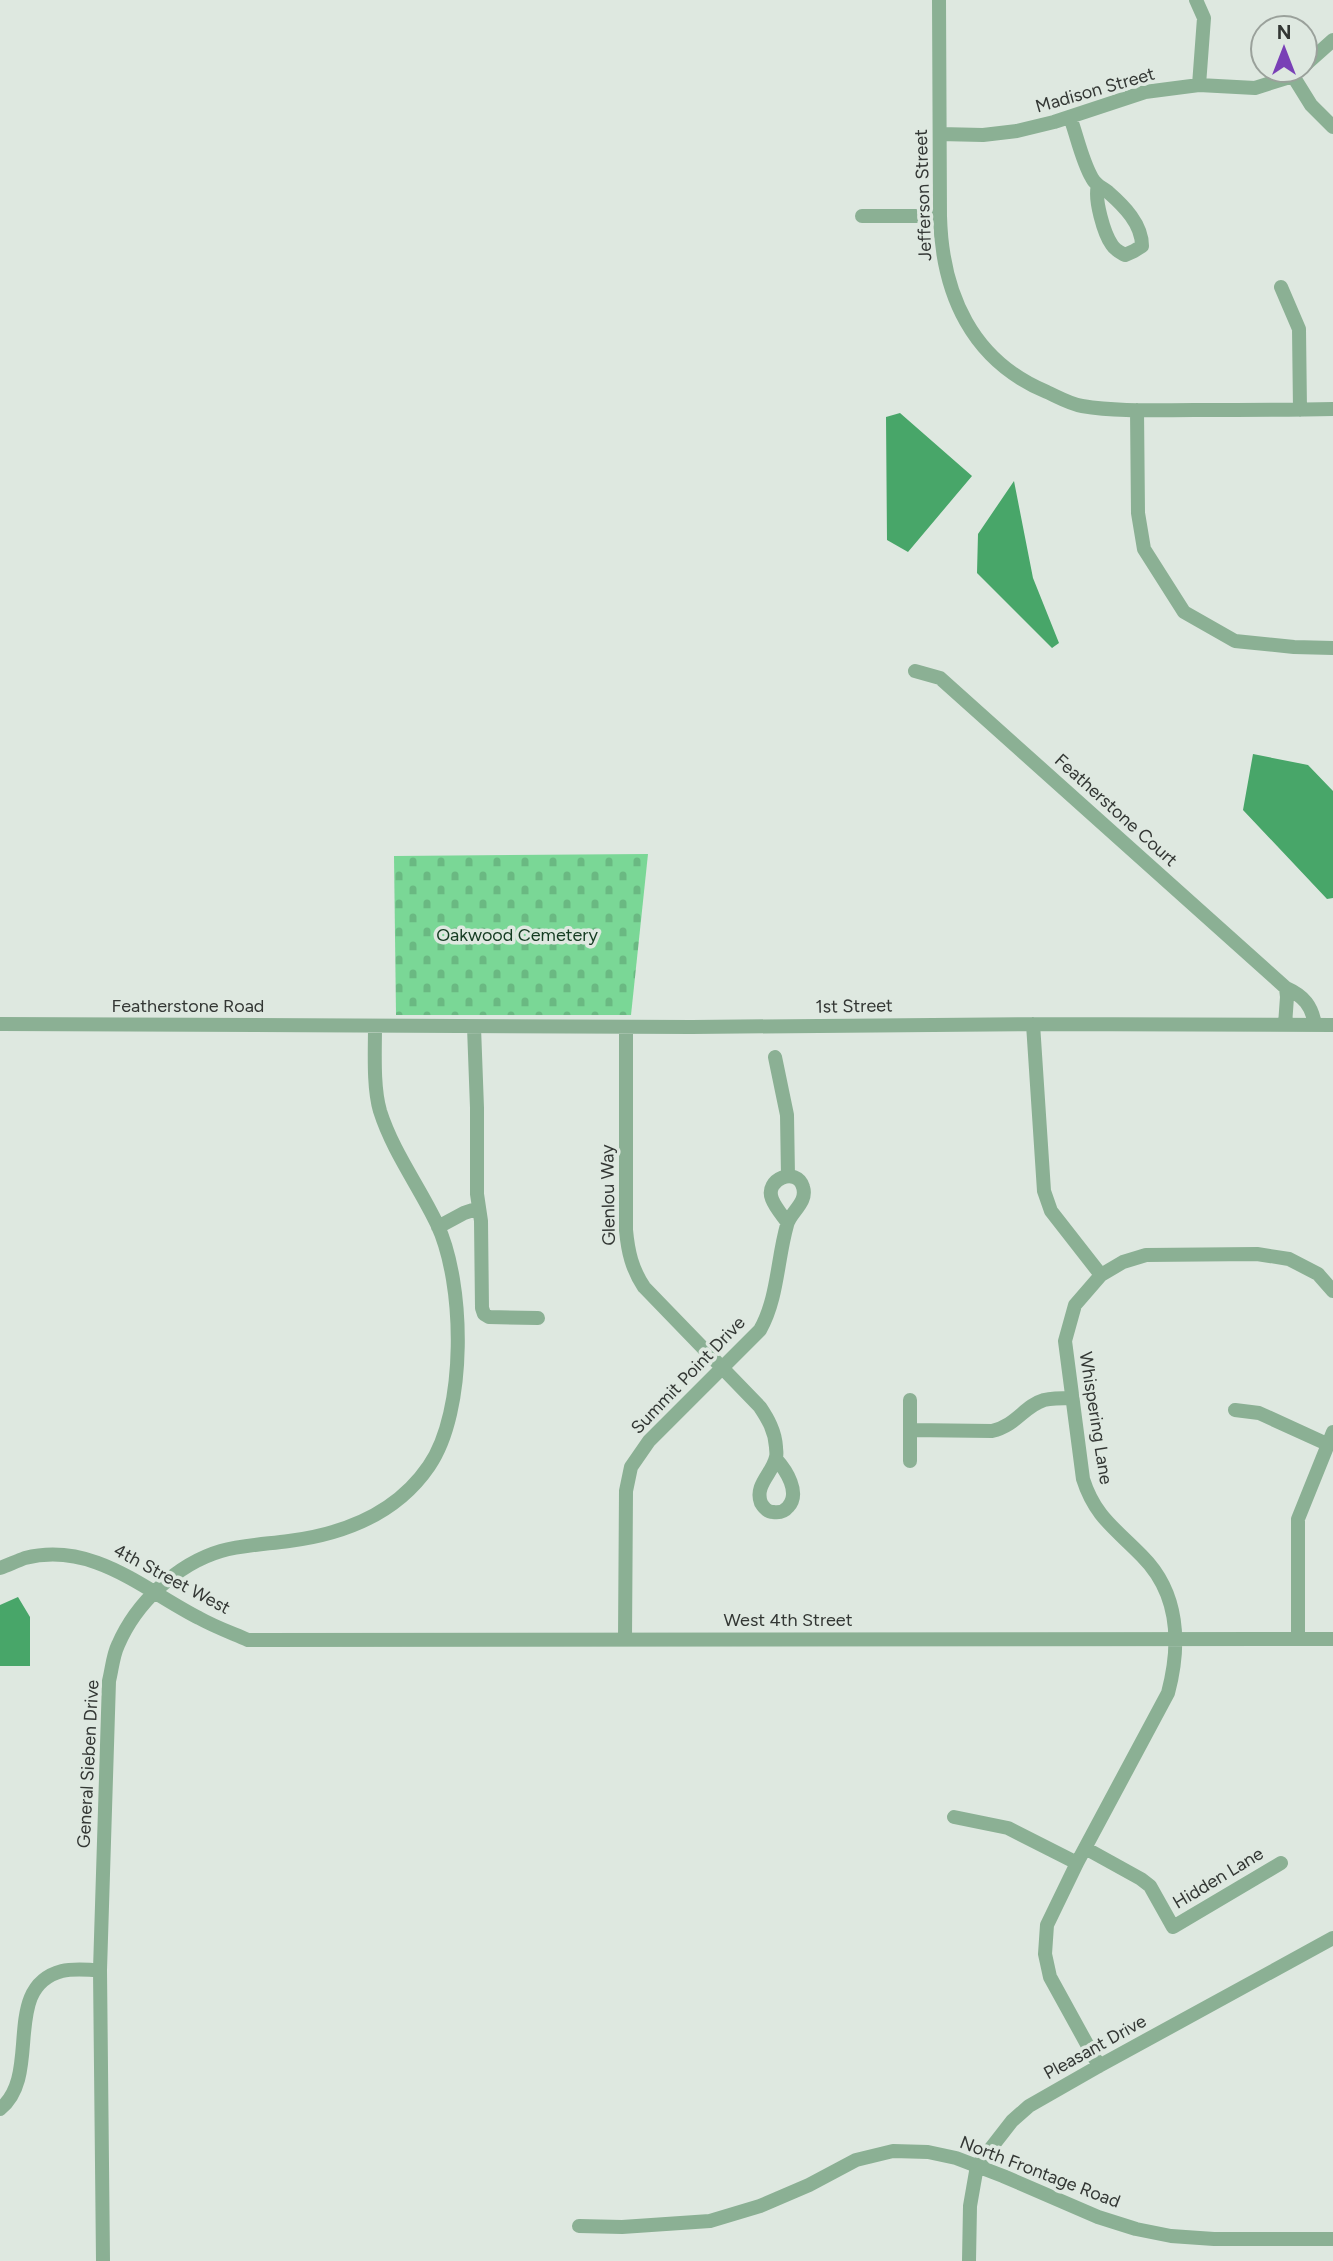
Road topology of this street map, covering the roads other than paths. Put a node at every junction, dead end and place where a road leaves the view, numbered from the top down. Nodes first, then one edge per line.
1 (939, 0) edge
2 (1196, 0) edge
3 (1333, 40) edge
4 (1319, 52) edge
5 (1266, 84) edge
6 (1301, 84) edge
7 (1199, 85) junction
8 (1070, 117) junction
9 (1333, 127) edge
10 (940, 134) junction
11 (1098, 186) junction
12 (862, 216) dead end
13 (940, 216) junction
14 (1281, 287) dead end
15 (1137, 410) junction
16 (1300, 410) junction
17 (1333, 410) edge
18 (1333, 648) edge
19 (915, 671) dead end
20 (1286, 988) junction
21 (0, 1024) edge
22 (1033, 1024) junction
23 (1285, 1025) junction
24 (1315, 1025) junction
25 (1333, 1025) edge
26 (375, 1026) junction
27 (474, 1027) junction
28 (626, 1027) junction
29 (775, 1057) dead end
30 (788, 1176) junction
31 (479, 1208) junction
32 (788, 1222) junction
33 (439, 1227) junction
34 (1101, 1275) junction
35 (1333, 1291) edge
36 (538, 1318) dead end
37 (722, 1369) junction
38 (1073, 1398) junction
39 (910, 1400) dead end
40 (1235, 1410) dead end
41 (910, 1430) junction
42 (1330, 1438) edge
43 (776, 1459) dead end
44 (910, 1461) dead end
45 (0, 1568) edge
46 (155, 1592) junction
47 (243, 1638) joint
48 (625, 1639) junction
49 (1298, 1639) junction
50 (1333, 1639) edge
51 (1176, 1640) junction
52 (954, 1817) dead end
53 (1085, 1848) junction
54 (1077, 1863) junction
55 (1281, 1863) dead end
56 (1333, 1938) edge
57 (100, 1970) junction
58 (1098, 2066) junction
59 (0, 2109) edge
60 (977, 2166) junction
61 (579, 2226) dead end
62 (1333, 2239) edge
63 (103, 2261) edge
64 (969, 2261) edge

1 - 10 street, Jefferson Street
2 - 7 street
3 - 4 street
5 - 7 street, Madison Street
6 - 9 street
7 - 8 street, Madison Street
8 - 10 street, Madison Street
8 - 11 street
10 - 13 street, Jefferson Street
11 - 11 street
12 - 13 street
13 - 15 street, Jefferson Street
14 - 16 street
15 - 16 street, Jefferson Street
15 - 18 street
16 - 17 street, Jefferson Street
19 - 20 street, Featherstone Court
20 - 23 street
20 - 24 street, Featherstone Court
21 - 26 street, Featherstone Road
22 - 23 street, 1st Street
22 - 28 street, 1st Street
22 - 34 street
23 - 24 street, 1st Street
24 - 25 street, 1st Street
26 - 27 street, 1st Street
26 - 33 street, General Sieben Drive
27 - 28 street, 1st Street
27 - 31 street
28 - 37 street, Glenlou Way
29 - 30 street
30 - 32 street, Summit Point Drive
30 - 32 street
31 - 33 street
31 - 36 street
32 - 37 street, Summit Point Drive
33 - 46 street, General Sieben Drive
34 - 35 street
34 - 38 street, Whispering Lane
37 - 43 street, Glenlou Way
37 - 48 street, Summit Point Drive
38 - 41 street
38 - 51 street, Whispering Lane
39 - 41 street
40 - 42 street
41 - 44 street
42 - 49 street
45 - 46 street, 4th Street West
46 - 47 street, 4th Street West
46 - 57 street, General Sieben Drive
47 - 48 street, West 4th Street
48 - 51 street, West 4th Street
49 - 50 street, West 4th Street
49 - 51 street, West 4th Street
51 - 53 street, Whispering Lane
52 - 54 street
53 - 54 street, Whispering Lane
53 - 55 street, Hidden Lane
54 - 58 street, Whispering Lane
56 - 58 street, Pleasant Drive
57 - 59 street
57 - 63 street, General Sieben Drive
58 - 60 street, Pleasant Drive
60 - 61 street, North Frontage Road
60 - 62 street, North Frontage Road
60 - 64 street, Pleasant Drive

